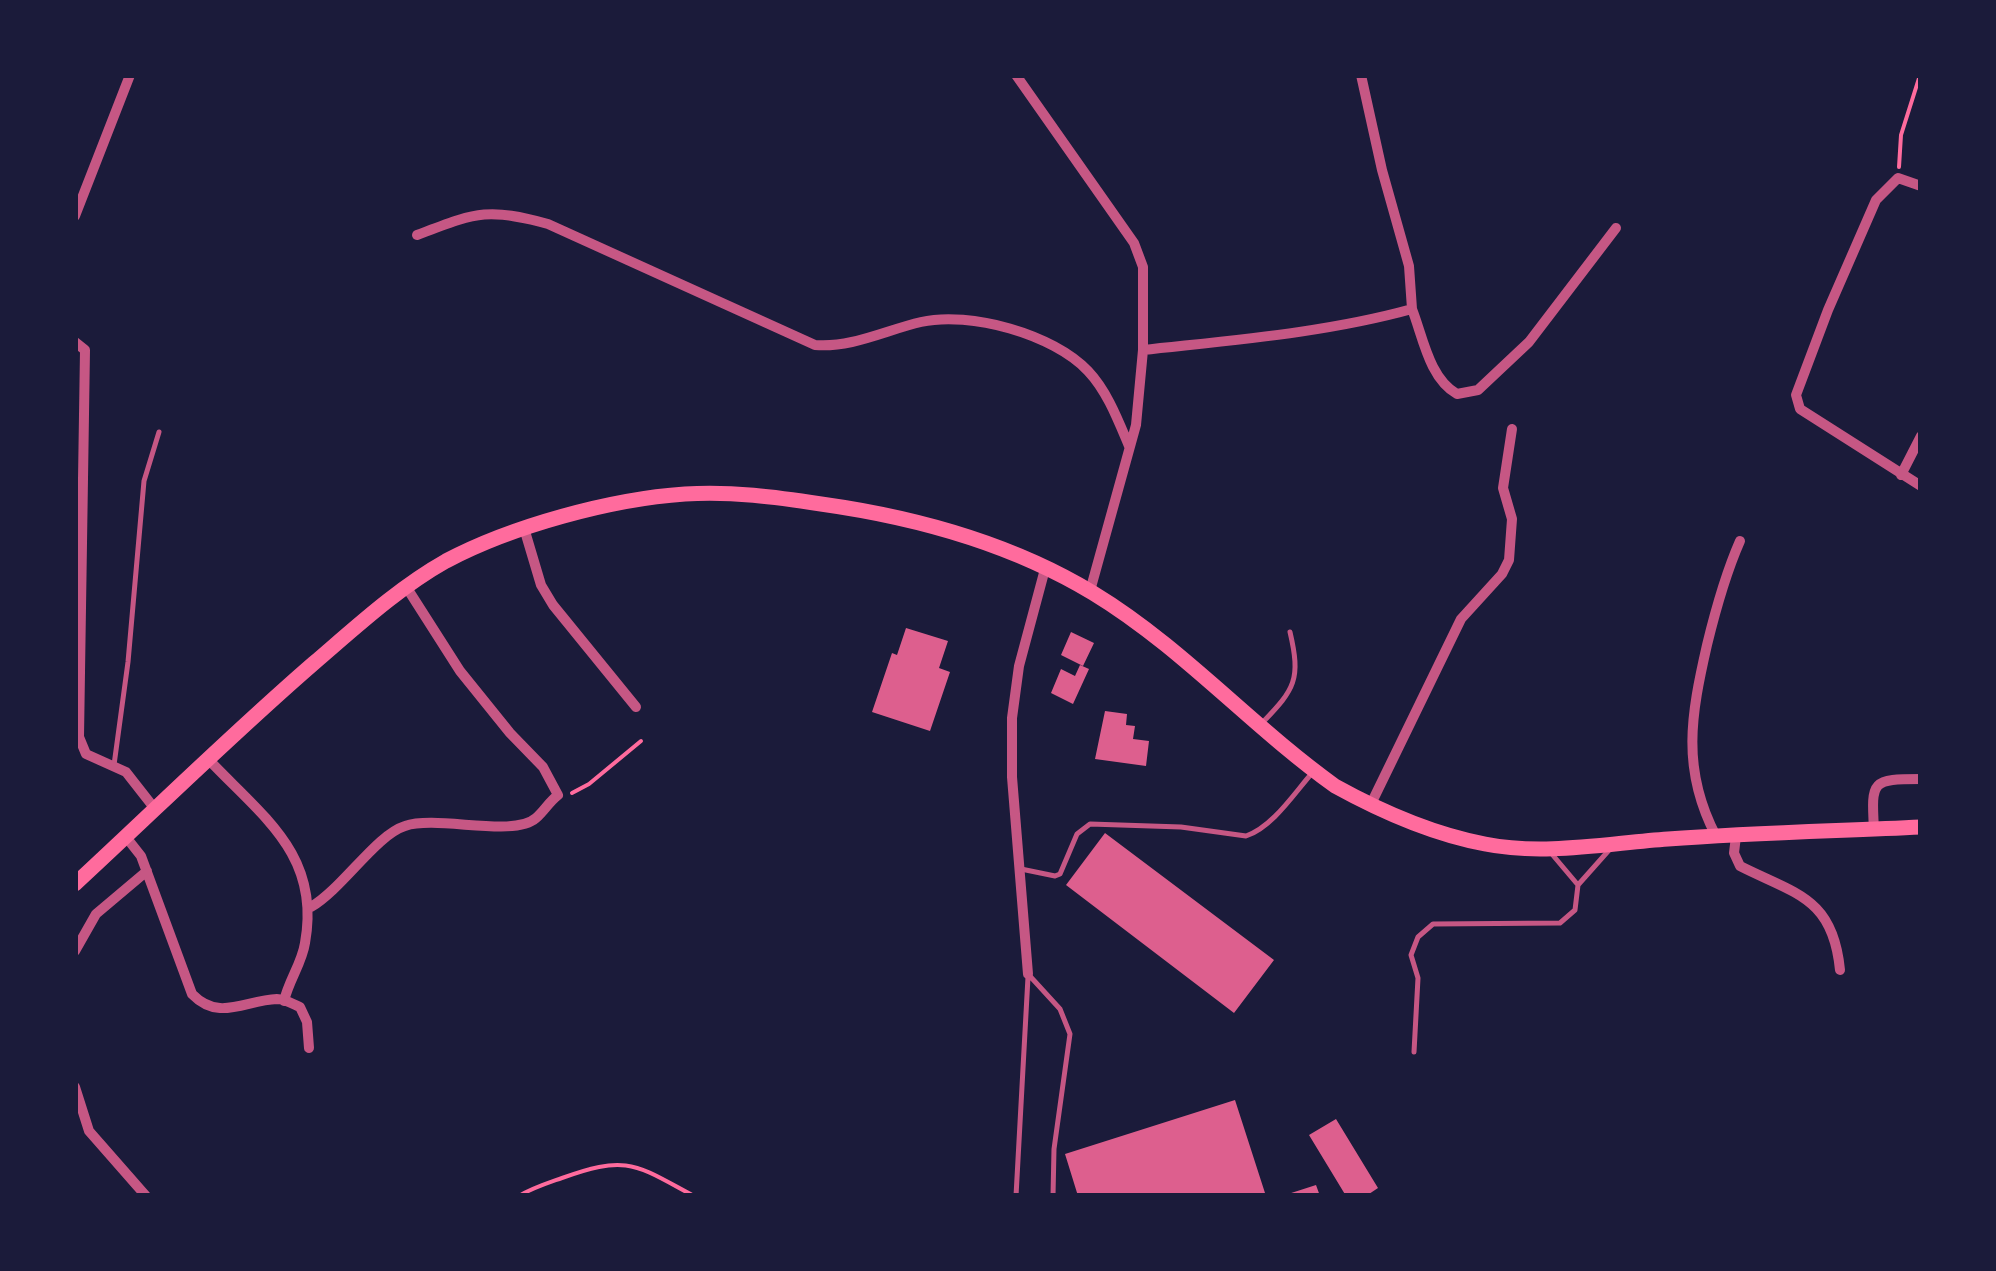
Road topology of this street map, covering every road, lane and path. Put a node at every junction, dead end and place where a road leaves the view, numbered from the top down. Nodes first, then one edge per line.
1 (130, 75) edge
2 (1016, 75) edge
3 (1361, 75) edge
4 (1920, 75) edge
5 (1898, 178) junction
6 (1921, 186) edge
7 (75, 216) edge
8 (1616, 228) dead end
9 (417, 235) dead end
10 (1412, 309) junction
11 (75, 342) edge
12 (1143, 350) junction
13 (1512, 429) dead end
14 (159, 432) dead end
15 (1921, 436) edge
16 (1129, 446) junction
17 (1900, 475) junction
18 (1921, 486) edge
19 (524, 528) junction
20 (1740, 541) dead end
21 (1045, 569) junction
22 (406, 588) junction
23 (1090, 591) junction
24 (1290, 632) dead end
25 (636, 707) dead end
26 (1260, 725) junction
27 (641, 741) dead end
28 (209, 760) junction
29 (114, 765) junction
30 (1314, 771) junction
31 (1921, 779) edge
32 (558, 795) junction
33 (1370, 806) junction
34 (156, 809) junction
35 (1921, 827) edge
36 (1874, 829) junction
37 (1716, 836) junction
38 (1736, 836) junction
39 (126, 837) junction
40 (1614, 842) junction
41 (1545, 848) junction
42 (1021, 869) junction
43 (147, 871) junction
44 (75, 884) edge
45 (1578, 885) junction
46 (310, 907) junction
47 (75, 950) edge
48 (1840, 970) dead end
49 (1028, 974) junction
50 (284, 1001) junction
51 (310, 1048) dead end
52 (1414, 1052) dead end
53 (75, 1087) edge
54 (146, 1196) edge
55 (519, 1196) edge
56 (694, 1196) edge
57 (1016, 1196) edge
58 (1053, 1196) edge

1 - 7 street
2 - 12 street
3 - 10 street
4 - 5 path
5 - 6 street
5 - 17 street
8 - 10 street
9 - 16 street
10 - 12 street
11 - 29 street
12 - 16 street
13 - 33 street
14 - 29 lane
15 - 17 street
16 - 23 street
17 - 18 street
19 - 21 main road
19 - 22 main road
19 - 25 street
20 - 37 street
21 - 23 main road
21 - 42 street
22 - 28 main road
22 - 32 street
23 - 26 main road
24 - 26 lane
26 - 30 main road
27 - 32 path
28 - 34 main road
28 - 46 street
29 - 34 street
30 - 33 main road
30 - 42 lane
31 - 36 street
32 - 46 street
33 - 41 main road
34 - 39 main road
35 - 36 main road
36 - 38 main road
37 - 38 main road
37 - 40 main road
38 - 48 street
39 - 43 street
39 - 44 main road
40 - 41 main road
40 - 45 lane
41 - 45 lane
42 - 49 street
43 - 47 street
43 - 50 street
45 - 52 lane
46 - 50 street
49 - 57 lane
49 - 58 lane
50 - 51 street
53 - 54 street
55 - 56 path

